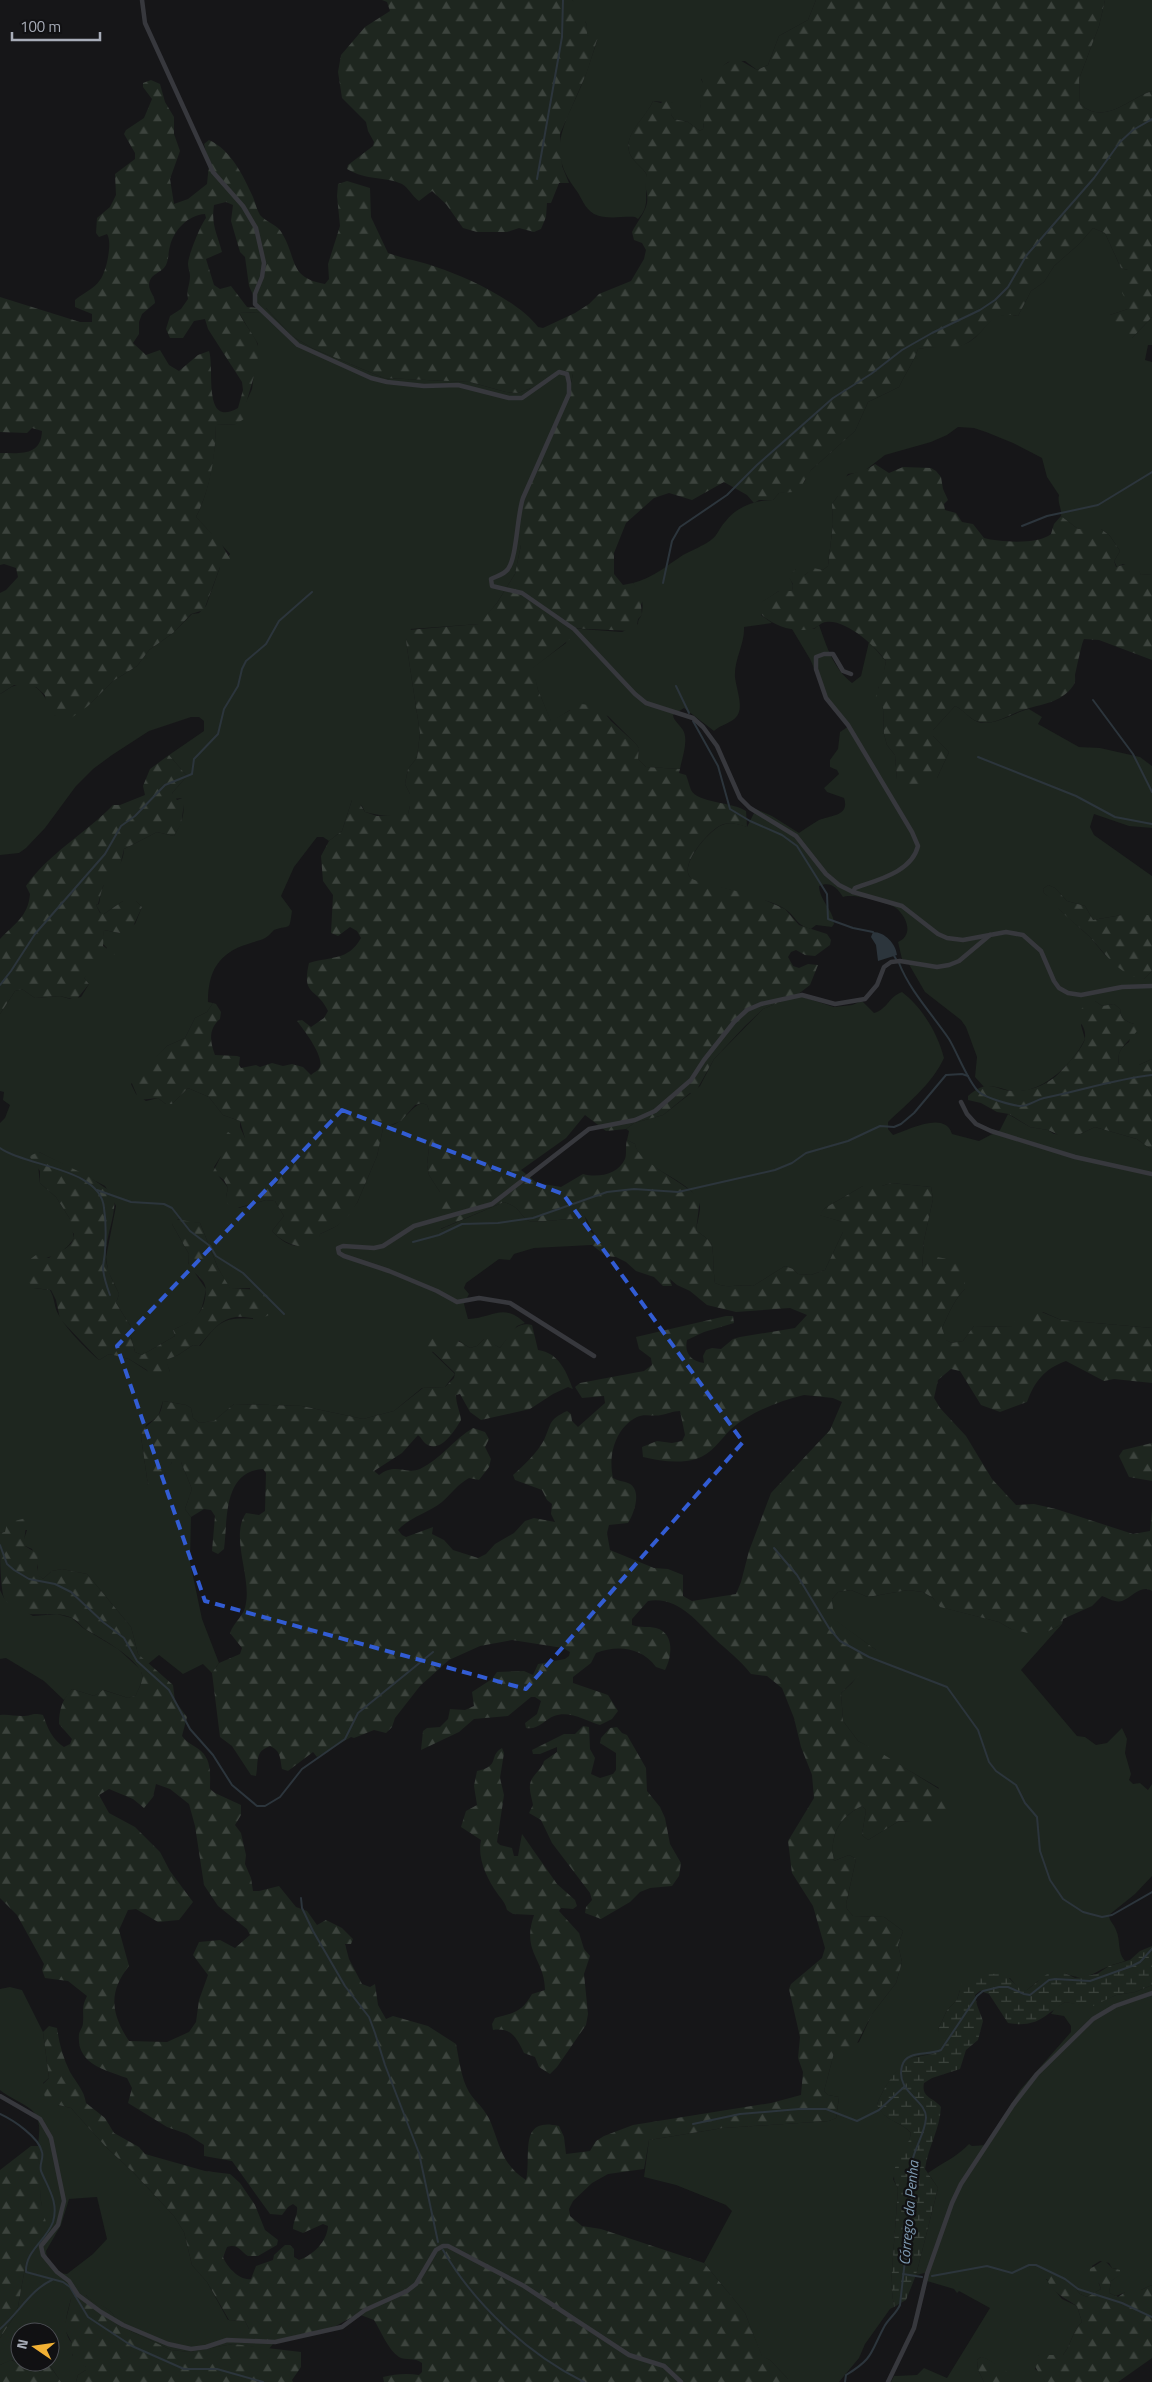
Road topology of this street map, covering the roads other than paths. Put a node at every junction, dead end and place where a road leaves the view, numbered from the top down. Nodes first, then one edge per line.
1 (142, 0) edge
2 (851, 674) dead end
3 (853, 892) junction
4 (991, 934) junction
5 (1152, 986) edge
6 (961, 1102) dead end
7 (1152, 1174) edge
8 (594, 1356) dead end
9 (1152, 1993) edge
10 (0, 2096) edge
11 (681, 2382) edge
12 (888, 2382) edge

1 - 3 street
2 - 3 street
3 - 4 street
4 - 5 street
4 - 8 street
6 - 7 street
9 - 12 street
10 - 11 street

